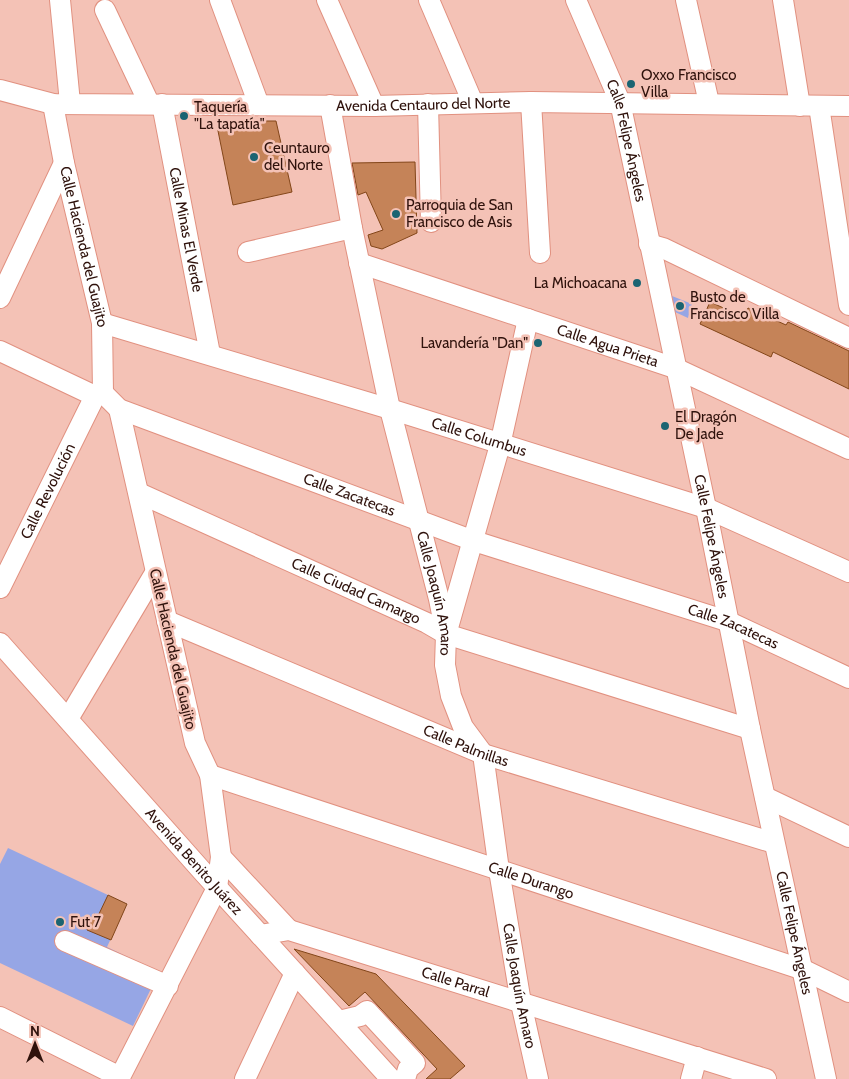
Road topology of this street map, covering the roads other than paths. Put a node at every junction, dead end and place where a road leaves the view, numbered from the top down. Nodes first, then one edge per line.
1 (60, 0) edge
2 (220, 0) edge
3 (327, 0) edge
4 (429, 0) edge
5 (576, 0) edge
6 (686, 0) edge
7 (783, 0) edge
8 (105, 10) dead end
9 (0, 90) edge
10 (531, 102) junction
11 (620, 102) junction
12 (156, 103) junction
13 (473, 103) junction
14 (709, 103) junction
15 (61, 104) junction
16 (428, 104) junction
17 (259, 105) junction
18 (330, 105) junction
19 (374, 106) junction
20 (809, 106) junction
21 (849, 106) edge
22 (64, 163) junction
23 (431, 222) dead end
24 (352, 228) junction
25 (649, 244) junction
26 (248, 252) dead end
27 (540, 253) dead end
28 (359, 263) junction
29 (0, 298) edge
30 (849, 305) edge
31 (528, 319) junction
32 (102, 323) junction
33 (849, 338) edge
34 (0, 351) edge
35 (210, 354) junction
36 (675, 368) junction
37 (99, 394) junction
38 (119, 409) junction
39 (390, 409) junction
40 (500, 445) junction
41 (849, 449) edge
42 (139, 493) junction
43 (706, 508) junction
44 (417, 521) junction
45 (474, 541) junction
46 (849, 572) edge
47 (155, 573) junction
48 (0, 588) edge
49 (167, 621) junction
50 (727, 621) junction
51 (446, 634) junction
52 (0, 643) edge
53 (849, 678) edge
54 (68, 719) junction
55 (750, 730) junction
56 (483, 754) junction
57 (210, 775) junction
58 (765, 797) junction
59 (849, 836) edge
60 (774, 843) junction
61 (221, 857) junction
62 (499, 870) junction
63 (217, 888) junction
64 (289, 930) junction
65 (260, 935) junction
66 (65, 941) dead end
67 (804, 970) junction
68 (295, 973) junction
69 (168, 986) junction
70 (849, 992) edge
71 (521, 1003) junction
72 (0, 1017) edge
73 (338, 1022) junction
74 (697, 1057) junction
75 (119, 1078) edge
76 (392, 1078) edge
77 (245, 1079) edge
78 (538, 1079) edge
79 (691, 1079) edge
80 (766, 1079) edge
81 (826, 1079) edge

1 - 15 street, Calle Hacienda del Guajito
2 - 17 street
3 - 19 street
4 - 13 street
5 - 11 street, Calle Felipe Ángeles
6 - 14 street
7 - 20 street
8 - 12 street, Calle Minas El Verde
9 - 15 street, Avenida Centauro del Norte
10 - 11 street, Avenida Centauro del Norte
10 - 13 street, Avenida Centauro del Norte
10 - 27 street
11 - 14 street, Avenida Centauro del Norte
11 - 25 street, Calle Felipe Ángeles
12 - 15 street, Avenida Centauro del Norte
12 - 17 street, Avenida Centauro del Norte
12 - 35 street, Calle Minas El Verde
13 - 16 street, Avenida Centauro del Norte
14 - 20 street, Avenida Centauro del Norte
15 - 22 street, Calle Hacienda del Guajito
16 - 19 street, Avenida Centauro del Norte
16 - 23 street
17 - 18 street, Avenida Centauro del Norte
18 - 19 street, Avenida Centauro del Norte
18 - 24 street, Calle Joaquín Amaro
20 - 21 street, Avenida Centauro del Norte
20 - 30 street
22 - 29 street
22 - 32 street, Calle Hacienda del Guajito
24 - 26 street
24 - 28 street, Calle Joaquín Amaro
25 - 33 street
25 - 36 street, Calle Felipe Ángeles
28 - 31 street, Calle Agua Prieta
28 - 39 street, Calle Joaquín Amaro
31 - 36 street, Calle Agua Prieta
31 - 40 street
32 - 35 street, Calle Columbus
32 - 37 street, Calle Hacienda del Guajito
34 - 37 street, Calle Zacatecas
35 - 39 street, Calle Columbus
36 - 41 street, Calle Agua Prieta
36 - 43 street, Calle Felipe Ángeles
37 - 38 street, Calle Zacatecas
37 - 48 street, Calle Revolución
38 - 42 street, Calle Hacienda del Guajito
38 - 44 street, Calle Zacatecas
39 - 40 street, Calle Columbus
39 - 44 street, Calle Joaquín Amaro
40 - 43 street, Calle Columbus
40 - 45 street
42 - 47 street, Calle Hacienda del Guajito
42 - 51 street, Calle Ciudad Camargo
43 - 46 street, Calle Columbus
43 - 50 street, Calle Felipe Ángeles
44 - 45 street, Calle Zacatecas
44 - 51 street, Calle Joaquín Amaro
45 - 50 street, Calle Zacatecas
45 - 51 street
47 - 49 street, Calle Hacienda del Guajito
47 - 54 street
49 - 56 street, Calle Palmillas
49 - 57 street, Calle Hacienda del Guajito
50 - 53 street, Calle Zacatecas
50 - 55 street, Calle Felipe Ángeles
51 - 55 street, Calle Ciudad Camargo
51 - 56 street, Calle Joaquín Amaro
52 - 54 street, Avenida Benito Juárez
54 - 63 street, Avenida Benito Juárez
55 - 58 street, Calle Felipe Ángeles
56 - 60 street, Calle Palmillas
56 - 62 street, Calle Joaquín Amaro
57 - 61 street, Calle Hacienda del Guajito
57 - 62 street, Calle Durango
58 - 59 street
58 - 60 street, Calle Felipe Ángeles
60 - 67 street, Calle Felipe Ángeles
61 - 63 street, Calle Hacienda del Guajito
61 - 64 street
62 - 67 street, Calle Durango
62 - 71 street, Calle Joaquín Amaro
63 - 65 street, Avenida Benito Juárez
63 - 69 street, Calle Hacienda del Guajito
64 - 65 street, Calle Parral
64 - 71 street, Calle Parral
65 - 68 street, Avenida Benito Juárez
66 - 69 street
67 - 70 street, Calle Durango
67 - 81 street, Calle Felipe Ángeles
68 - 73 street, Avenida Benito Juárez
68 - 77 street
69 - 75 street, Calle Hacienda del Guajito
71 - 74 street, Calle Parral
71 - 78 street, Calle Joaquín Amaro
72 - 75 street
73 - 76 street, Avenida Benito Juárez
73 - 76 street
74 - 79 street
74 - 80 street, Calle Parral

